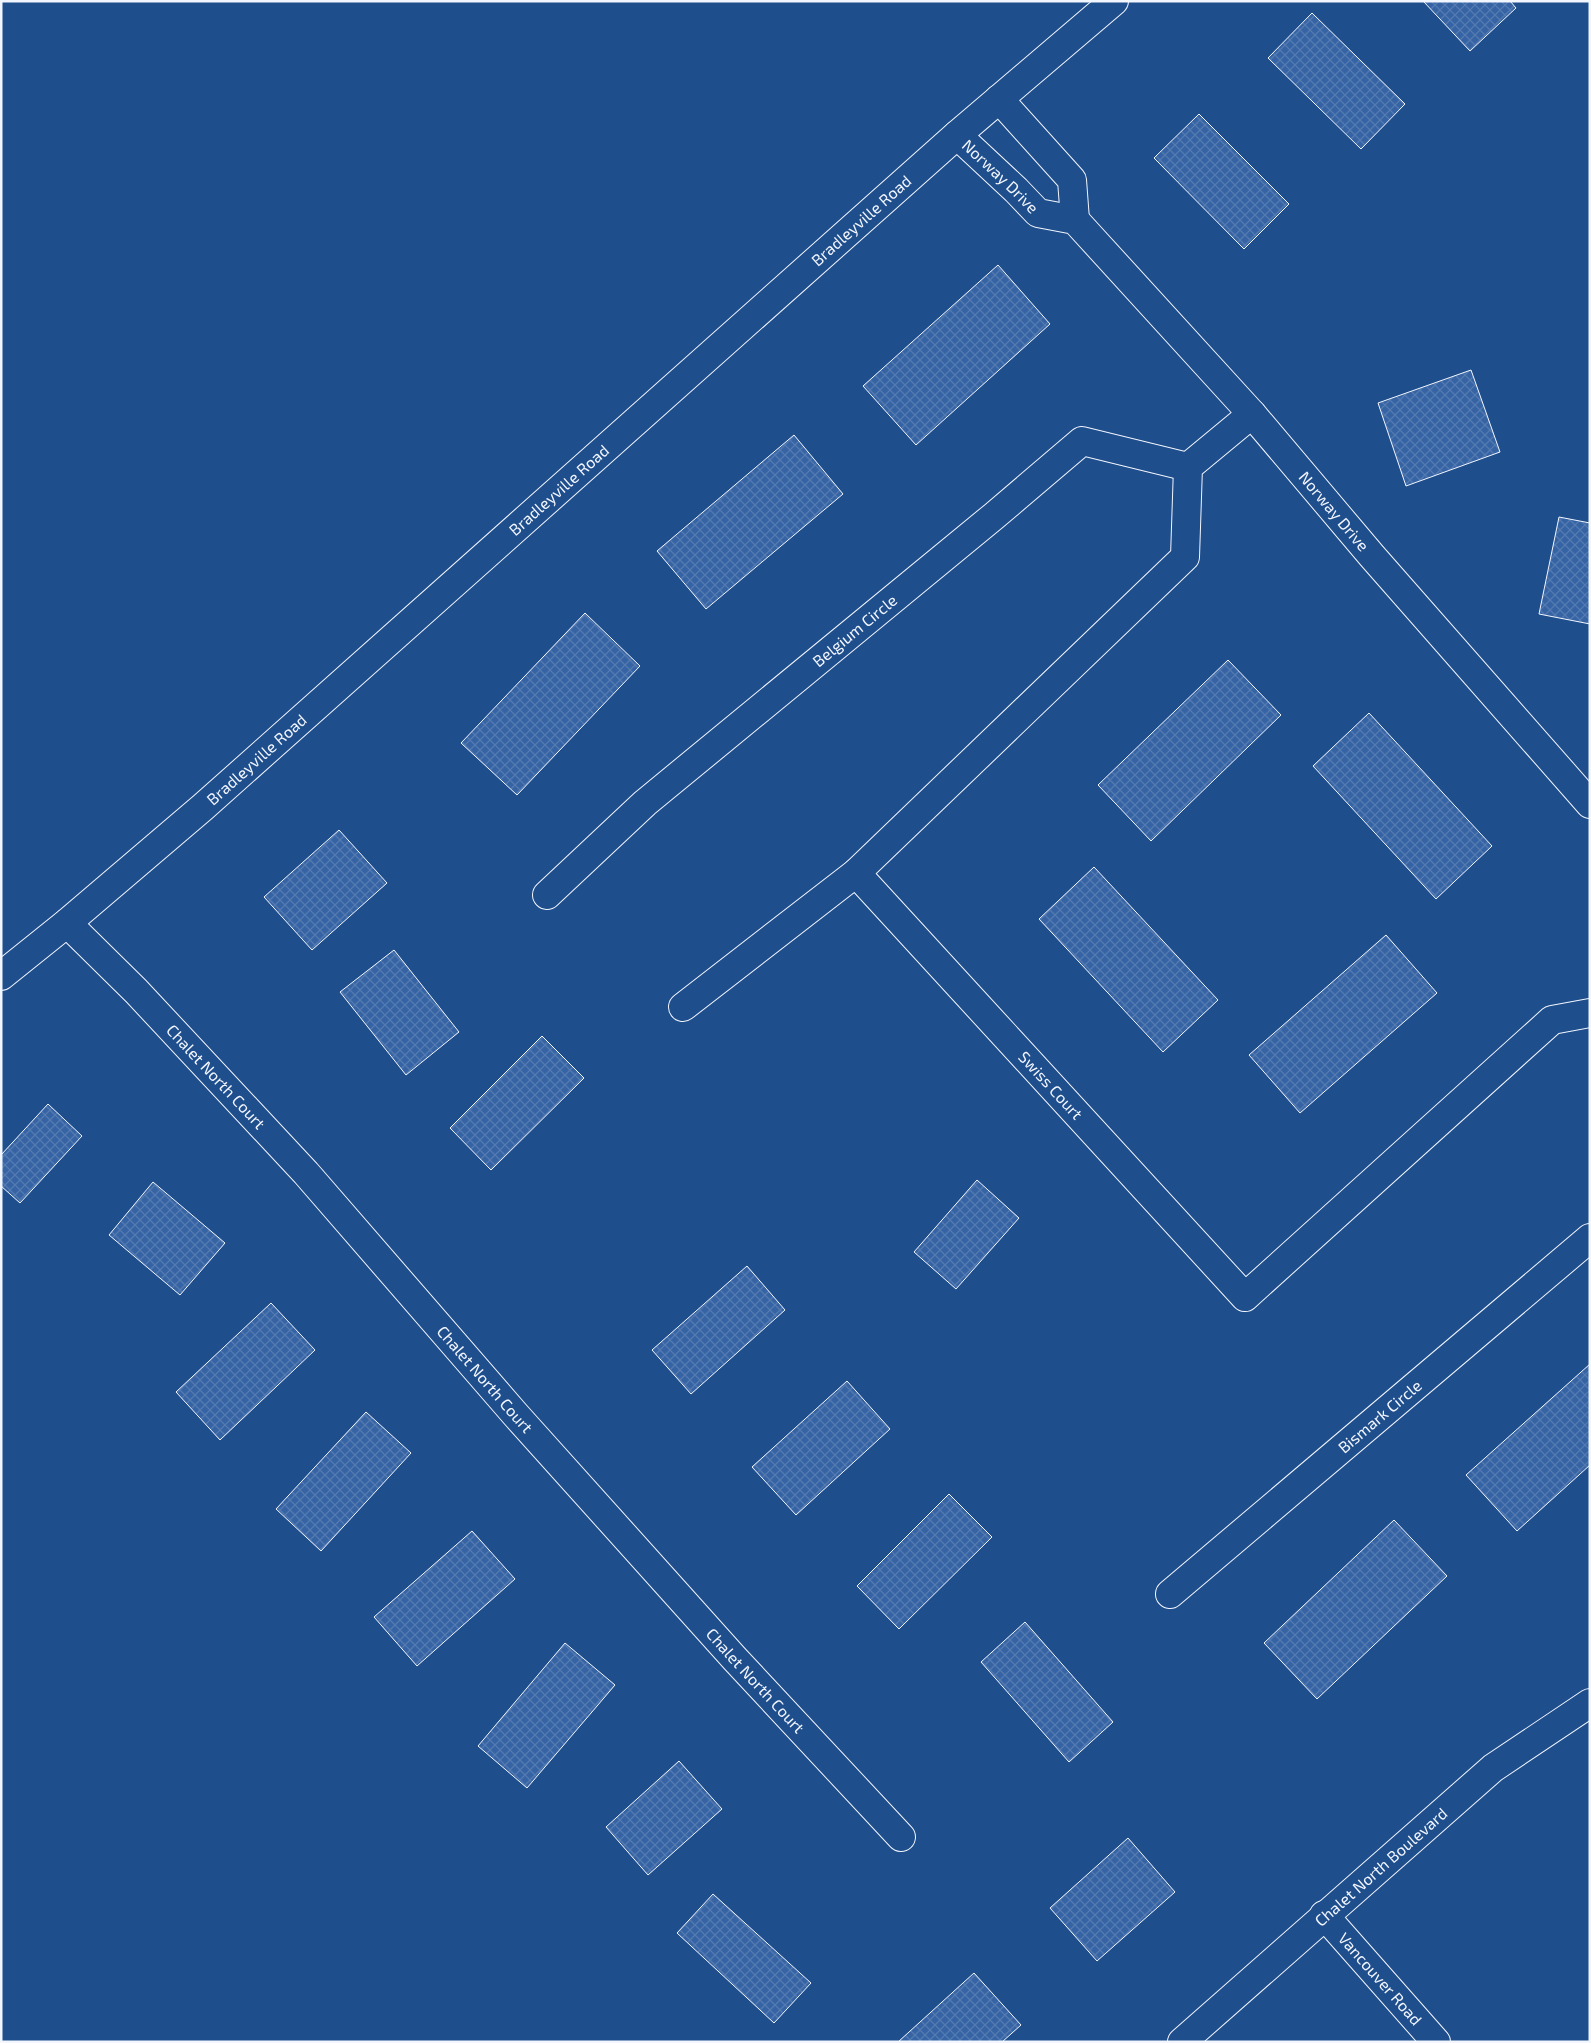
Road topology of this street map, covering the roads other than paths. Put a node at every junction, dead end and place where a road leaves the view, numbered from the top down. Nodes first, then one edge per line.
1 (1114, 1) edge
2 (999, 99) junction
3 (957, 135) junction
4 (1075, 220) junction
5 (1252, 414) junction
6 (1188, 468) junction
7 (1590, 804) edge
8 (856, 873) junction
9 (547, 895) dead end
10 (67, 924) junction
11 (1, 976) edge
12 (683, 1007) dead end
13 (1590, 1013) edge
14 (1590, 1238) edge
15 (1170, 1594) dead end
16 (1590, 1703) edge
17 (901, 1837) dead end
18 (1324, 1915) junction
19 (1182, 2042) edge
20 (1436, 2042) edge

1 - 2 street, Bradleyville Road
2 - 3 street, Bradleyville Road
2 - 4 street
3 - 4 street, Norway Drive
3 - 10 street, Bradleyville Road
4 - 5 street, Norway Drive
5 - 6 street
5 - 7 street, Norway Drive
6 - 8 street
6 - 9 street, Belgium Circle
8 - 12 street
8 - 13 street, Swiss Court
10 - 11 street, Bradleyville Road
10 - 17 street, Chalet North Court
14 - 15 street, Bismark Circle
16 - 18 street, Chalet North Boulevard
18 - 19 street, Chalet North Boulevard
18 - 20 street, Vancouver Road

